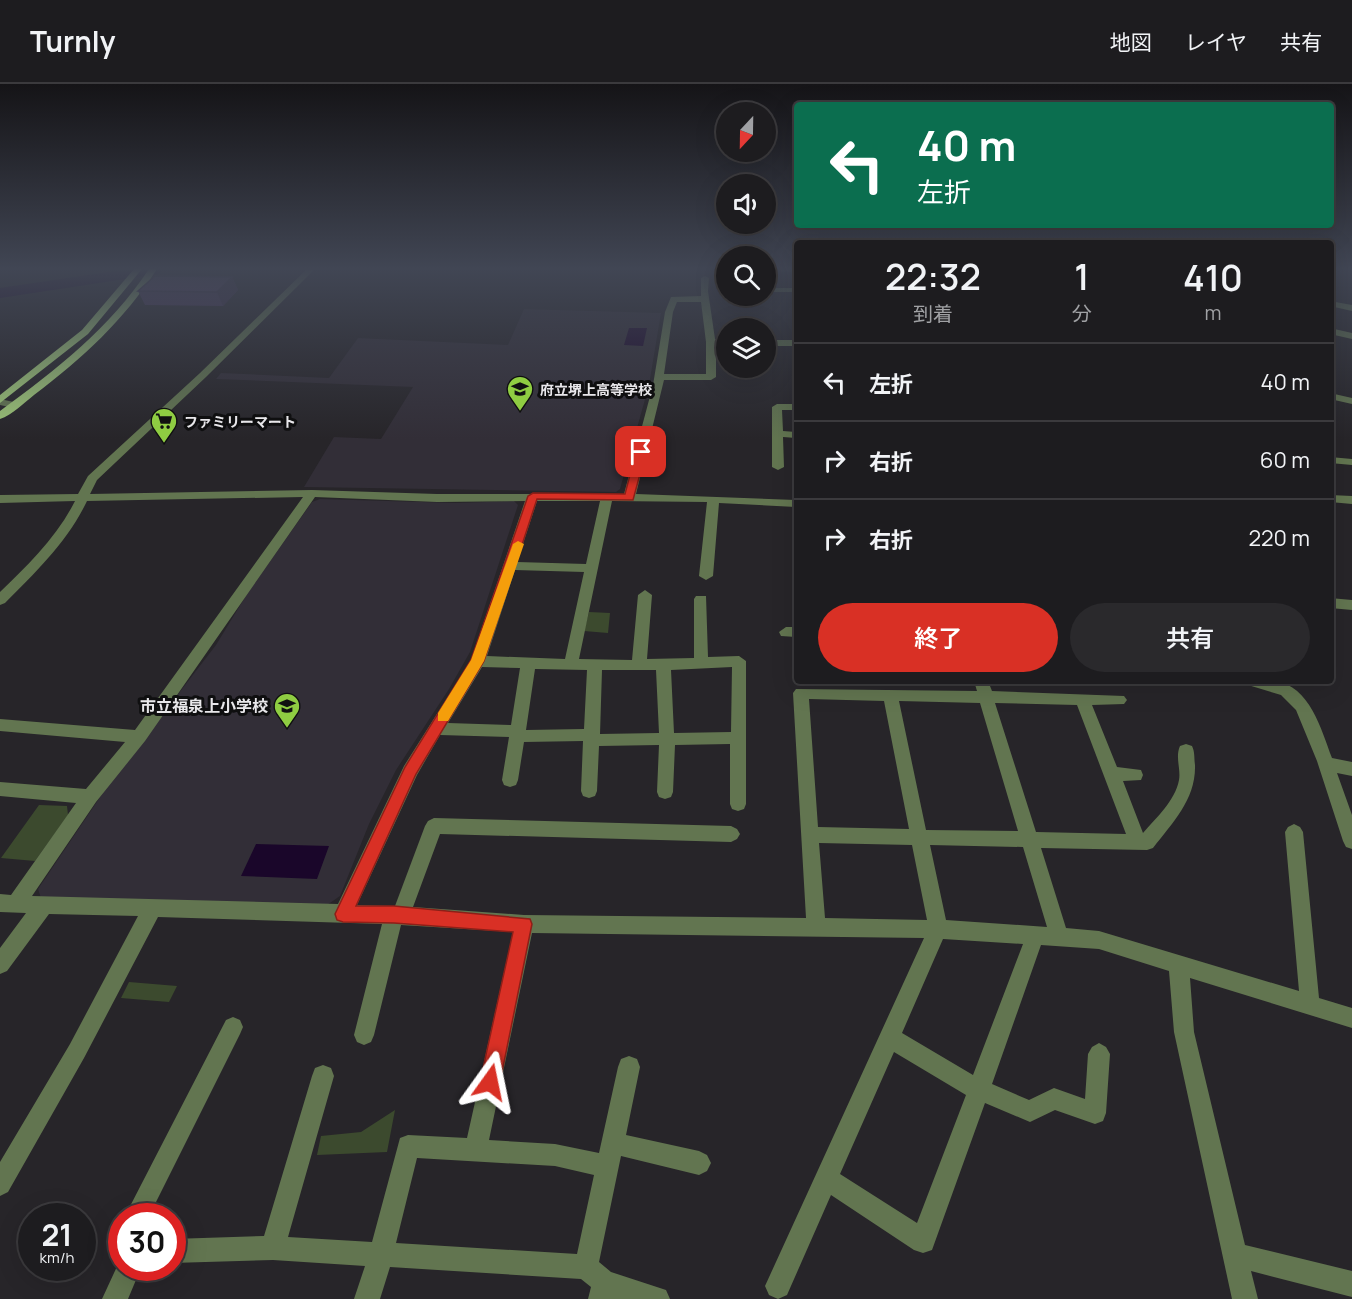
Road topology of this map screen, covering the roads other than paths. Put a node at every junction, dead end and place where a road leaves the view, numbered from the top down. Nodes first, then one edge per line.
1 (91, 326) edge
2 (107, 326) edge
3 (253, 326) edge
4 (667, 326) edge
5 (709, 326) edge
6 (1334, 332) edge
7 (1352, 336) edge
8 (711, 342) junction
9 (716, 342) edge
10 (776, 343) edge
11 (794, 343) edge
12 (660, 377) junction
13 (1334, 397) edge
14 (0, 401) edge
15 (1352, 401) edge
16 (14, 405) junction
17 (794, 407) edge
18 (0, 416) edge
19 (778, 434) junction
20 (794, 435) edge
21 (1334, 460) edge
22 (1352, 462) edge
23 (778, 467) dead end
24 (312, 493) junction
25 (533, 496) junction
26 (608, 497) junction
27 (629, 497) junction
28 (1334, 498) edge
29 (0, 499) edge
30 (80, 499) junction
31 (713, 499) junction
32 (1352, 500) edge
33 (794, 503) edge
34 (512, 566) junction
35 (592, 568) junction
36 (705, 576) dead end
37 (645, 595) dead end
38 (701, 599) dead end
39 (0, 600) edge
40 (1334, 603) edge
41 (1352, 605) edge
42 (478, 661) junction
43 (528, 664) junction
44 (571, 664) junction
45 (639, 664) junction
46 (701, 664) junction
47 (595, 665) junction
48 (663, 665) junction
49 (1265, 684) edge
50 (983, 688) edge
51 (890, 694) junction
52 (1082, 699) junction
53 (1119, 700) dead end
54 (0, 725) edge
55 (435, 729) junction
56 (518, 733) junction
57 (139, 737) junction
58 (593, 738) junction
59 (739, 738) junction
60 (667, 739) junction
61 (1186, 751) dead end
62 (1324, 763) junction
63 (1352, 769) edge
64 (1111, 774) junction
65 (1135, 775) dead end
66 (510, 780) dead end
67 (0, 789) edge
68 (589, 791) dead end
69 (665, 792) dead end
70 (90, 797) junction
71 (738, 804) dead end
72 (1294, 832) dead end
73 (731, 834) dead end
74 (810, 835) junction
75 (917, 837) junction
76 (1031, 838) junction
77 (1352, 841) edge
78 (1137, 842) junction
79 (8, 904) edge
80 (44, 905) junction
81 (152, 910) junction
82 (343, 914) junction
83 (398, 915) junction
84 (524, 924) junction
85 (816, 929) junction
86 (938, 929) junction
87 (1036, 934) junction
88 (1059, 936) junction
89 (0, 964) edge
90 (1179, 967) junction
91 (1310, 1006) junction
92 (1352, 1018) edge
93 (233, 1027) dead end
94 (364, 1035) dead end
95 (889, 1036) junction
96 (1099, 1054) dead end
97 (629, 1067) dead end
98 (323, 1076) dead end
99 (979, 1090) junction
100 (613, 1143) junction
101 (476, 1149) junction
102 (699, 1163) dead end
103 (608, 1167) junction
104 (4, 1172) edge
105 (826, 1178) junction
106 (144, 1203) edge
107 (273, 1248) junction
108 (186, 1252) edge
109 (1236, 1255) junction
110 (381, 1256) junction
111 (123, 1281) edge
112 (597, 1282) edge
113 (1352, 1284) edge
114 (778, 1286) dead end
115 (115, 1299) edge
116 (367, 1299) edge
117 (657, 1299) edge
118 (1245, 1299) edge

1 - 14 main road
2 - 16 main road
3 - 30 street
4 - 12 street
5 - 8 street
6 - 7 street
8 - 9 street
8 - 12 street
10 - 11 street
12 - 27 street
13 - 15 street
14 - 16 street
16 - 18 main road
17 - 19 street
19 - 20 street
19 - 23 street
21 - 22 street
24 - 25 street
24 - 30 street
24 - 57 street
25 - 26 street
25 - 34 street
26 - 27 street
26 - 35 street
27 - 31 street
28 - 32 street
29 - 30 street
30 - 39 street
31 - 33 street
31 - 36 street
34 - 35 street
34 - 42 street
35 - 44 street
37 - 45 street
38 - 46 street
40 - 41 street
42 - 43 street
42 - 55 street
43 - 44 street
43 - 56 street
44 - 47 street
45 - 47 street
45 - 48 street
46 - 48 street
46 - 59 street
47 - 58 street
48 - 60 street
49 - 62 street
50 - 51 street
50 - 52 street
50 - 76 street
51 - 74 street
51 - 75 street
52 - 53 street
52 - 64 street
54 - 57 street
55 - 56 street
55 - 82 street
56 - 58 street
56 - 66 street
57 - 70 street
58 - 60 street
58 - 68 street
59 - 60 street
59 - 71 street
60 - 69 street
61 - 78 street
62 - 63 street
62 - 77 street
64 - 65 street
64 - 78 street
67 - 70 street
70 - 79 street
72 - 91 street
73 - 83 street
74 - 75 street
74 - 85 street
75 - 76 street
75 - 86 street
76 - 78 street
76 - 88 street
79 - 80 street
80 - 81 street
80 - 89 street
81 - 82 street
81 - 104 street
82 - 83 street
83 - 84 street
83 - 94 street
84 - 85 street
84 - 101 street
85 - 86 street
86 - 87 street
86 - 95 street
87 - 88 street
87 - 99 street
88 - 90 street
90 - 91 street
90 - 109 street
91 - 92 street
93 - 106 street
95 - 99 street
95 - 105 street
96 - 99 street
97 - 100 street
98 - 107 street
99 - 105 street
100 - 102 street
100 - 103 street
101 - 103 street
101 - 110 street
103 - 112 street
105 - 114 street
107 - 108 street
107 - 110 street
109 - 113 street
109 - 118 street
110 - 112 street
110 - 116 street
111 - 115 street
112 - 117 street

